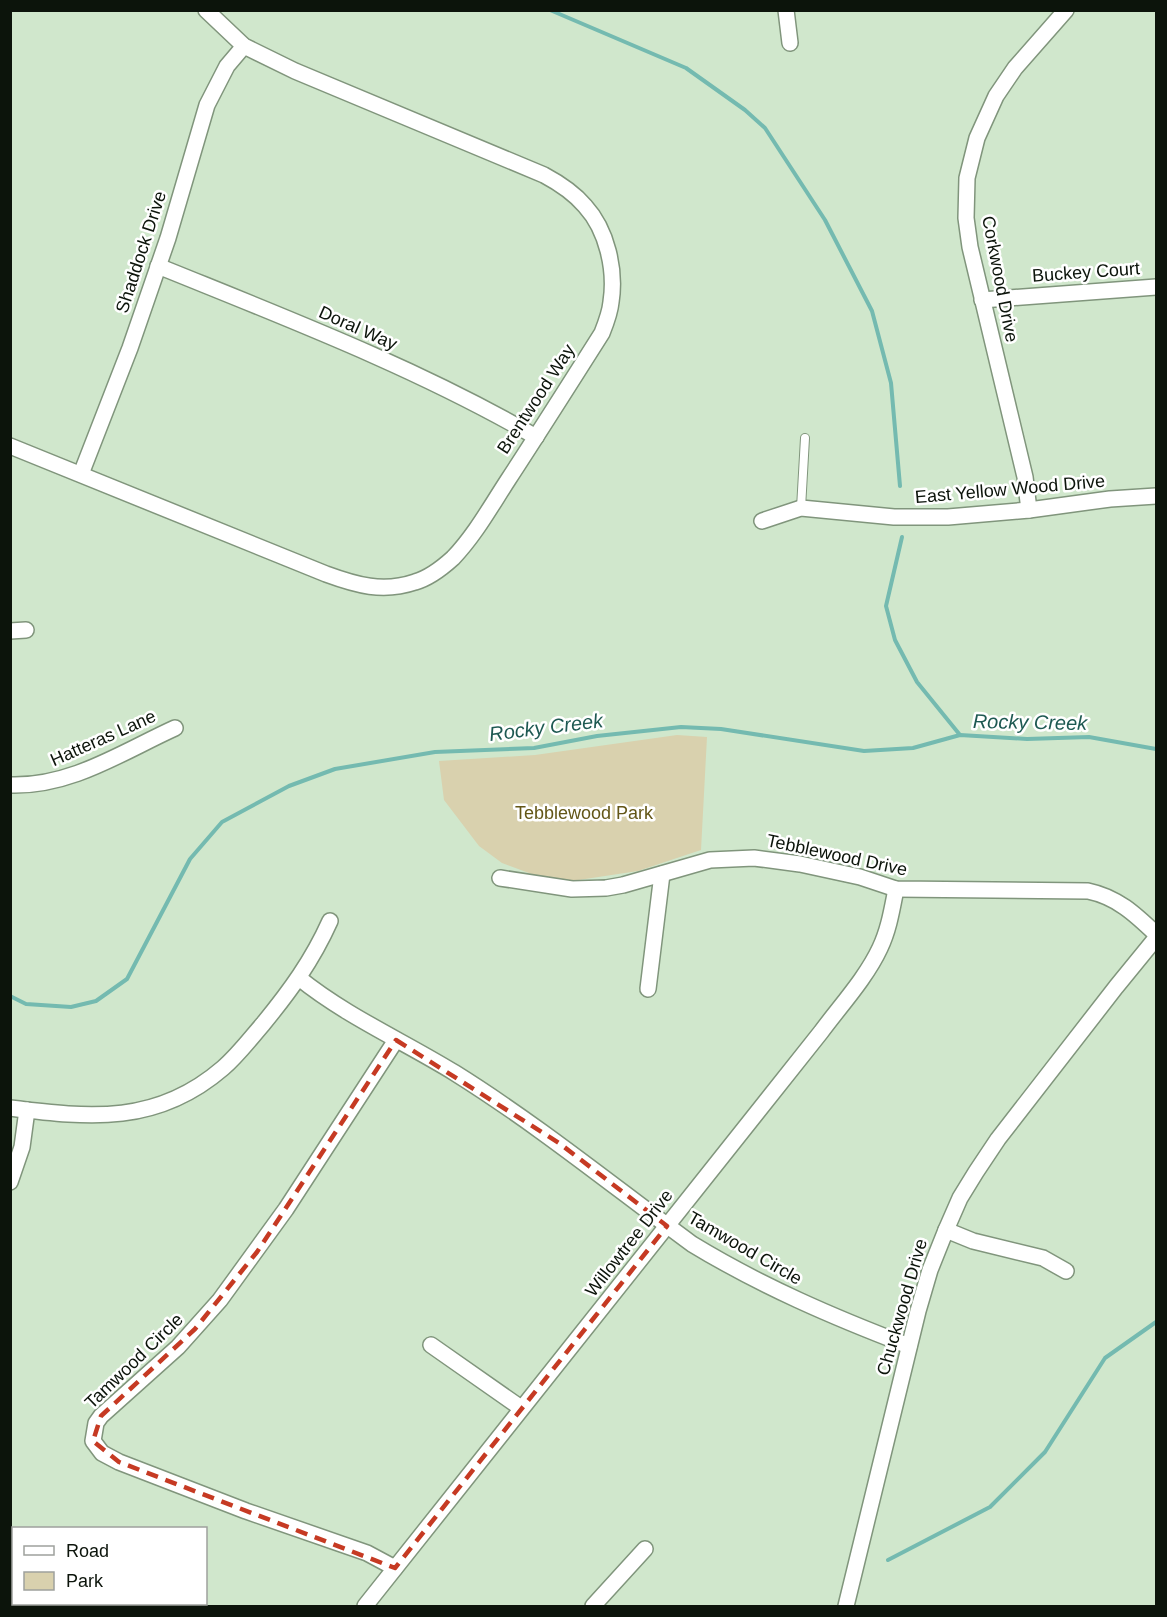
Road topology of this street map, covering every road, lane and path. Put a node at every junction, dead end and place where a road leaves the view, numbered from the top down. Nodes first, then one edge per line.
1 (206, 10) edge
2 (786, 10) edge
3 (1066, 10) edge
4 (790, 43) dead end
5 (244, 45) junction
6 (158, 266) junction
7 (1156, 287) edge
8 (982, 300) junction
9 (536, 437) junction
10 (805, 438) dead end
11 (10, 446) edge
12 (81, 474) junction
13 (1156, 496) edge
14 (801, 508) junction
15 (1029, 510) junction
16 (762, 520) dead end
17 (175, 728) dead end
18 (10, 785) edge
19 (663, 874) junction
20 (500, 878) dead end
21 (896, 889) junction
22 (330, 921) dead end
23 (1156, 936) edge
24 (299, 978) junction
25 (648, 989) dead end
26 (396, 1040) junction
27 (10, 1108) edge
28 (27, 1110) junction
29 (10, 1182) edge
30 (667, 1226) junction
31 (946, 1230) junction
32 (1066, 1271) dead end
33 (431, 1345) dead end
34 (909, 1346) junction
35 (521, 1408) junction
36 (645, 1549) dead end
37 (395, 1568) junction
38 (365, 1606) edge
39 (593, 1606) edge
40 (846, 1606) edge

1 - 5 street, Brentwood Way
2 - 4 street
3 - 8 street, Corkwood Drive
5 - 6 street, Shaddock Drive
5 - 9 street, Brentwood Way
6 - 9 street, Doral Way
6 - 12 street, Shaddock Drive
7 - 8 street, Buckey Court
8 - 15 street, Corkwood Drive
9 - 12 street, Brentwood Way
10 - 14 lane
11 - 12 street, Brentwood Way
13 - 15 street, East Yellow Wood Drive
14 - 15 street, East Yellow Wood Drive
14 - 16 street, East Yellow Wood Drive
17 - 18 street, Hatteras Lane
19 - 20 street, Tebblewood Drive
19 - 21 street, Tebblewood Drive
19 - 25 street
21 - 23 street, Tebblewood Drive
21 - 30 street, Willowtree Drive
22 - 24 street
23 - 31 street, Chuckwood Drive
24 - 26 street, Tamwood Circle
24 - 28 street
26 - 30 street, Tamwood Circle
26 - 37 street, Tamwood Circle
27 - 28 street
28 - 29 street
30 - 34 street, Tamwood Circle
30 - 35 street, Willowtree Drive
31 - 32 street
31 - 34 street, Chuckwood Drive
33 - 35 street
34 - 40 street, Chuckwood Drive
35 - 37 street, Willowtree Drive
36 - 39 street
37 - 38 street, Willowtree Drive

